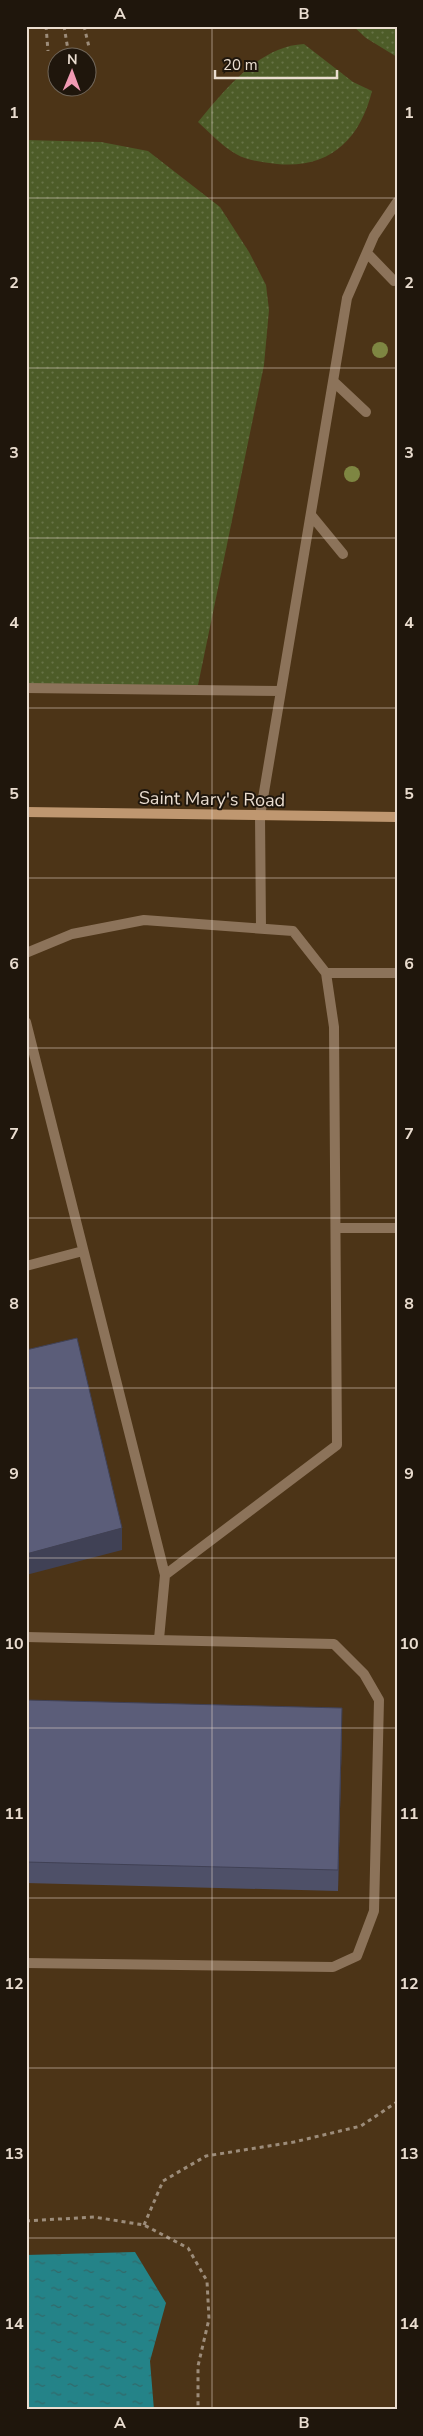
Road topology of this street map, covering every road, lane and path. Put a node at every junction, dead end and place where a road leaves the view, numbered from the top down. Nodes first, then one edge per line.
1 (46, 26) edge
2 (64, 26) edge
3 (84, 26) edge
4 (89, 47) dead end
5 (68, 48) edge
6 (48, 51) dead end
7 (397, 202) edge
8 (367, 253) junction
9 (394, 281) dead end
10 (333, 381) junction
11 (366, 412) dead end
12 (311, 515) junction
13 (343, 554) dead end
14 (26, 688) edge
15 (281, 691) junction
16 (26, 812) edge
17 (260, 816) junction
18 (397, 817) edge
19 (261, 928) junction
20 (26, 953) edge
21 (326, 972) junction
22 (397, 973) edge
23 (26, 1022) edge
24 (336, 1228) junction
25 (397, 1228) edge
26 (84, 1251) junction
27 (26, 1266) edge
28 (165, 1575) junction
29 (26, 1637) edge
30 (159, 1639) junction
31 (26, 1963) edge
32 (397, 2102) edge
33 (26, 2221) edge
34 (144, 2225) junction
35 (198, 2410) edge

1 - 6 path
2 - 5 path
3 - 4 path
7 - 8 lane
8 - 9 lane
8 - 10 lane
10 - 11 lane
10 - 12 lane
12 - 13 lane
12 - 15 lane
14 - 15 lane
15 - 17 lane
16 - 17 main road, Saint Mary's Road
17 - 18 main road, Saint Mary's Road
17 - 19 lane
19 - 20 lane
19 - 21 lane
21 - 22 lane
21 - 24 lane
23 - 26 lane
24 - 25 lane
24 - 28 lane
26 - 27 lane
26 - 28 lane
28 - 30 lane
29 - 30 lane
30 - 31 lane
32 - 34 path
33 - 34 path
34 - 35 path

